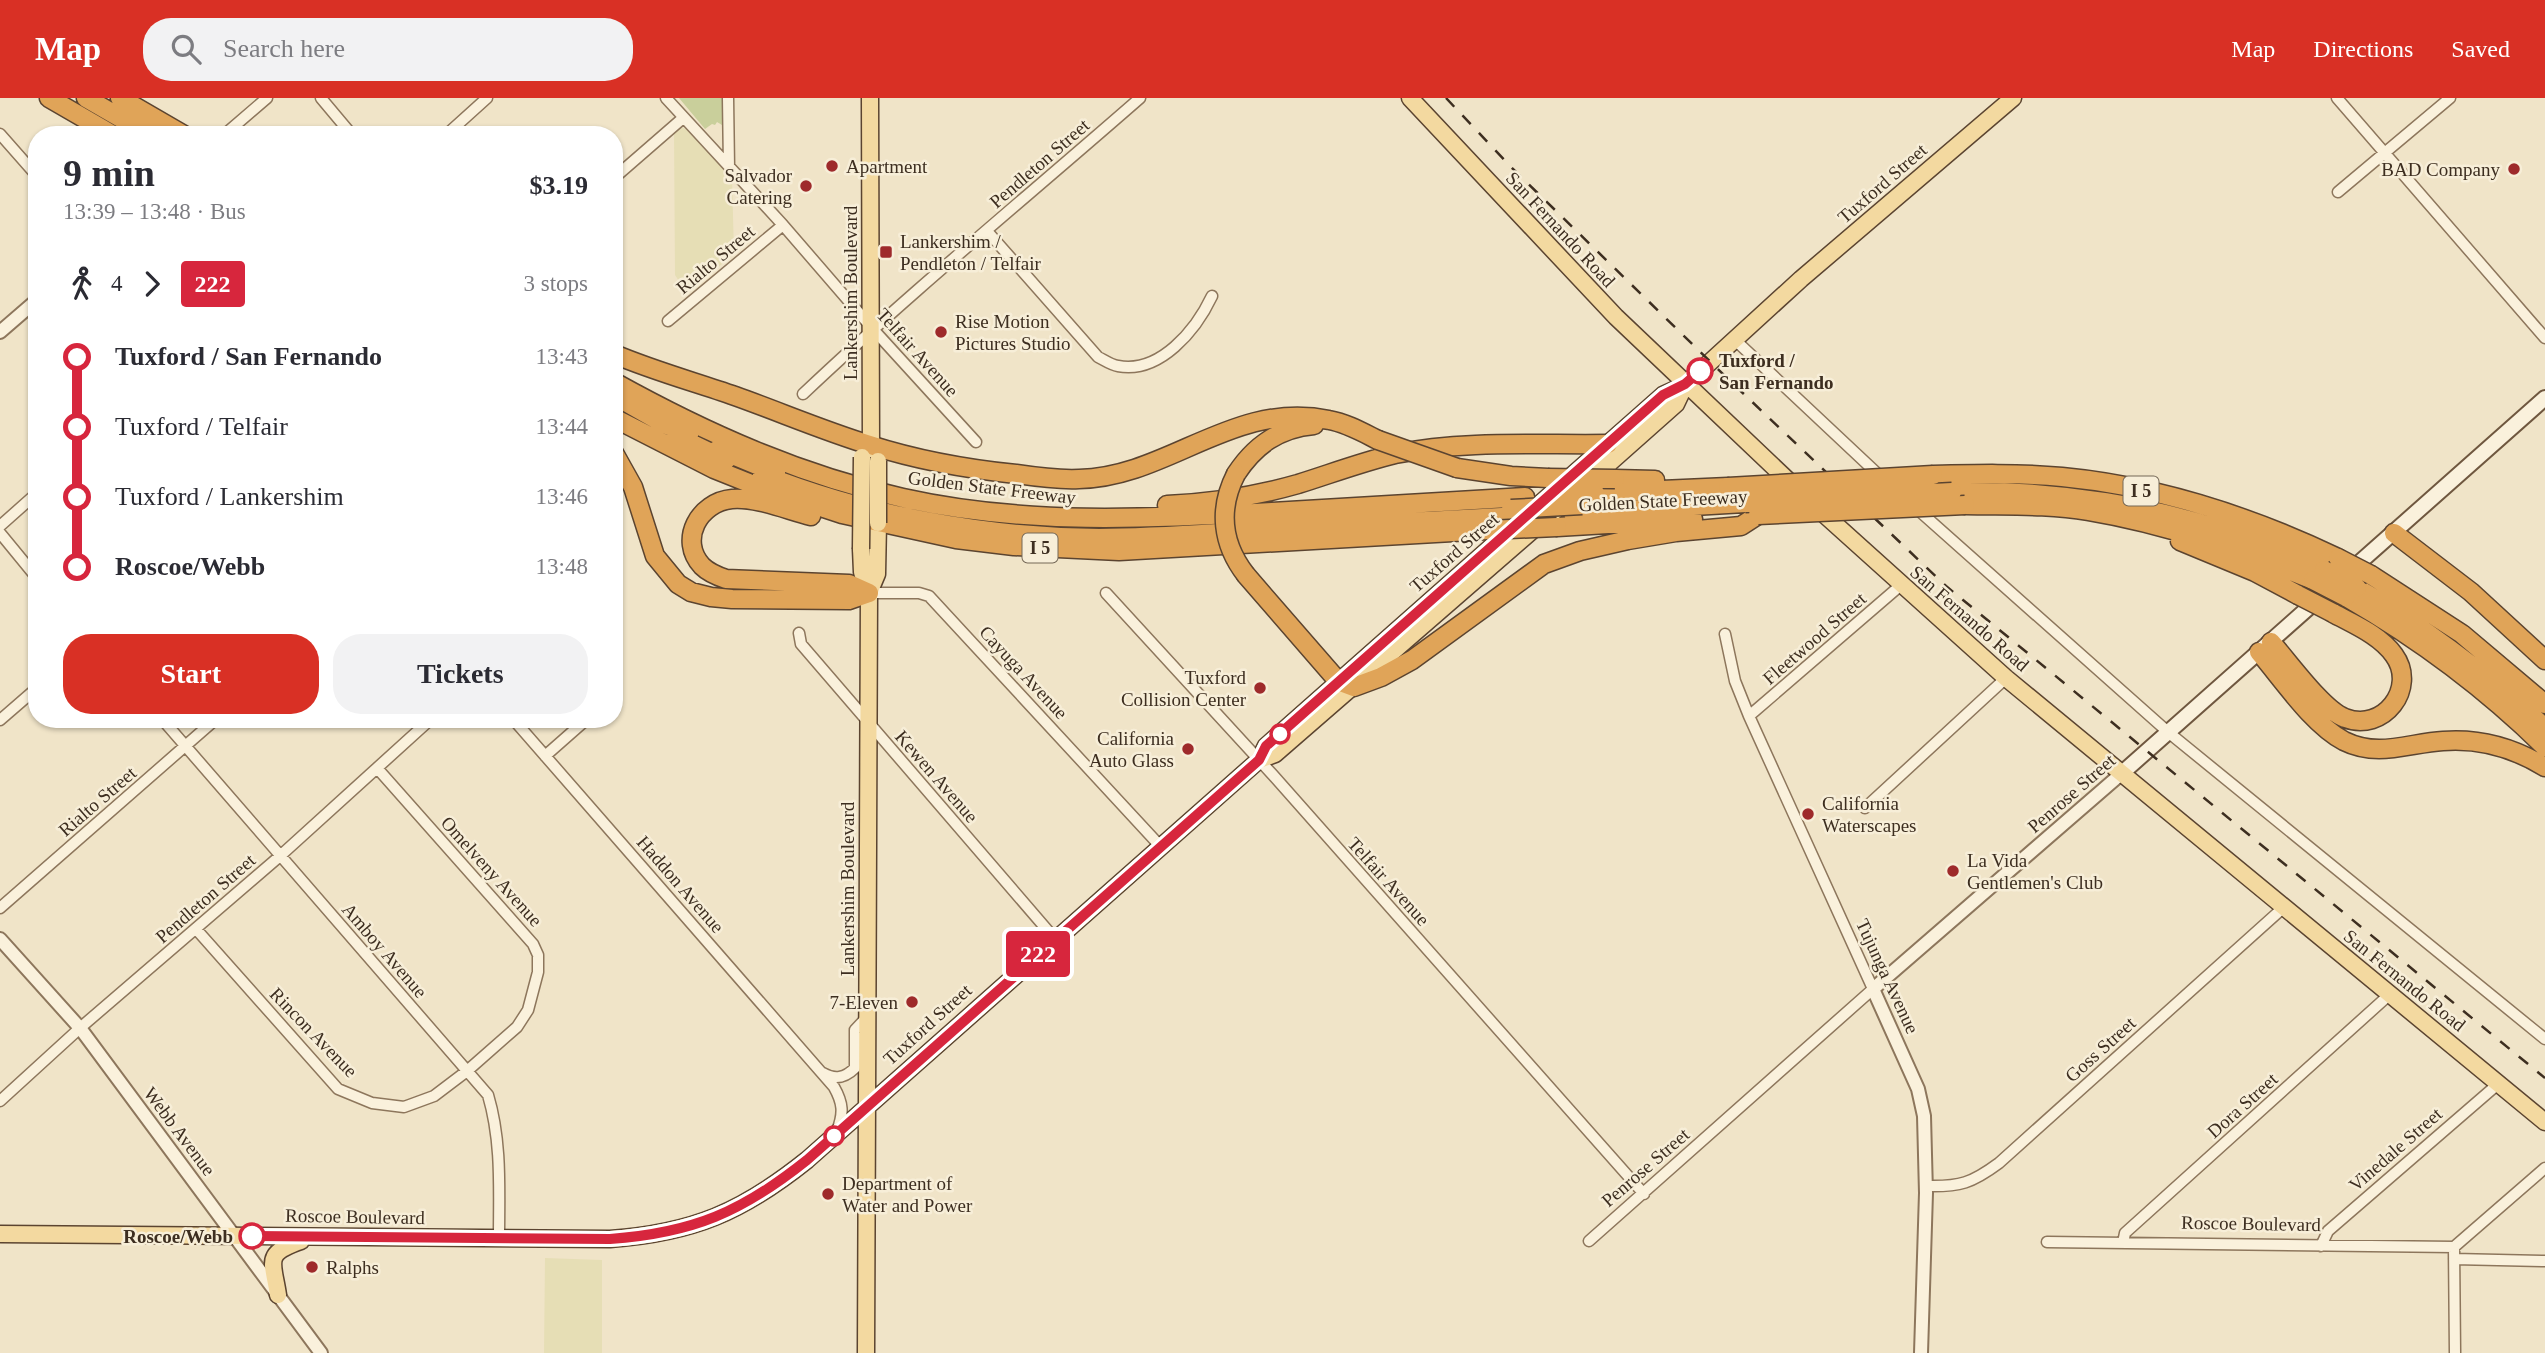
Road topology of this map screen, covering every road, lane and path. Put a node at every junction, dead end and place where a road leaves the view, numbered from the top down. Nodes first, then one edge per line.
1 (49, 98) edge
2 (86, 98) edge
3 (99, 98) edge
4 (120, 98) edge
5 (267, 98) edge
6 (321, 98) edge
7 (487, 98) edge
8 (666, 98) edge
9 (728, 98) edge
10 (870, 98) edge
11 (1140, 98) edge
12 (1410, 98) edge
13 (2013, 98) edge
14 (2337, 98) edge
15 (2450, 98) edge
16 (683, 118) junction
17 (97, 126) edge
18 (134, 126) edge
19 (147, 126) edge
20 (168, 126) edge
21 (235, 126) edge
22 (344, 126) edge
23 (456, 126) edge
24 (0, 134) edge
25 (2385, 154) junction
26 (28, 166) edge
27 (729, 167) junction
28 (623, 170) edge
29 (2338, 192) dead end
30 (783, 225) junction
31 (987, 232) junction
32 (1212, 296) dead end
33 (28, 308) edge
34 (668, 321) dead end
35 (872, 328) junction
36 (0, 332) edge
37 (2545, 338) edge
38 (1734, 339) junction
39 (623, 359) edge
40 (1685, 384) junction
41 (623, 387) edge
42 (803, 394) dead end
43 (2545, 398) edge
44 (623, 401) edge
45 (623, 407) edge
46 (623, 423) edge
47 (1378, 440) junction
48 (976, 442) dead end
49 (1608, 444) junction
50 (870, 455) junction
51 (623, 469) edge
52 (1943, 484) junction
53 (1707, 487) junction
54 (1742, 501) junction
55 (28, 502) edge
56 (1584, 503) junction
57 (962, 508) junction
58 (1506, 513) junction
59 (869, 521) junction
60 (2149, 524) junction
61 (0, 526) edge
62 (0, 533) edge
63 (2394, 533) junction
64 (28, 567) edge
65 (2326, 569) junction
66 (1901, 585) junction
67 (2359, 586) junction
68 (869, 593) junction
69 (1106, 593) dead end
70 (1418, 611) junction
71 (799, 633) dead end
72 (1725, 634) dead end
73 (1404, 643) junction
74 (2265, 647) junction
75 (2545, 660) edge
76 (2006, 678) junction
77 (1346, 684) junction
78 (28, 696) edge
79 (2545, 704) edge
80 (1749, 716) junction
81 (0, 720) edge
82 (2545, 720) edge
83 (869, 724) junction
84 (171, 728) edge
85 (206, 728) edge
86 (421, 728) edge
87 (521, 728) edge
88 (576, 728) edge
89 (2545, 728) edge
90 (2168, 732) junction
91 (187, 745) junction
92 (2545, 747) edge
93 (545, 755) junction
94 (1259, 760) junction
95 (2545, 767) edge
96 (377, 768) junction
97 (2121, 774) junction
98 (1865, 808) dead end
99 (1162, 848) junction
100 (280, 856) junction
101 (2284, 907) junction
102 (0, 908) edge
103 (196, 929) junction
104 (0, 939) edge
105 (1055, 939) junction
106 (1873, 989) junction
107 (2389, 995) junction
108 (868, 1016) junction
109 (80, 1028) junction
110 (2545, 1039) edge
111 (467, 1071) junction
112 (822, 1072) junction
113 (2498, 1084) junction
114 (0, 1101) edge
115 (868, 1105) junction
116 (2545, 1122) edge
117 (836, 1135) junction
118 (2545, 1168) edge
119 (1927, 1186) junction
120 (1644, 1194) junction
121 (667, 1233) joint
122 (0, 1234) edge
123 (235, 1236) junction
124 (313, 1236) junction
125 (499, 1238) junction
126 (1589, 1241) dead end
127 (2047, 1241) dead end
128 (2123, 1243) junction
129 (2321, 1246) junction
130 (2454, 1247) junction
131 (2454, 1259) junction
132 (2545, 1261) edge
133 (278, 1294) junction
134 (321, 1353) edge
135 (866, 1353) edge
136 (1921, 1353) edge
137 (2455, 1353) edge

1 - 17 highway
2 - 18 highway
3 - 19 highway
4 - 20 highway
5 - 21 street
6 - 22 street
7 - 23 street
8 - 16 street, Telfair Avenue
9 - 27 street
10 - 35 main road, Lankershim Boulevard
11 - 31 street, Pendleton Street
12 - 40 main road, San Fernando Road
13 - 38 main road, Tuxford Street
14 - 25 street
15 - 25 street
16 - 27 street, Telfair Avenue
16 - 28 street
24 - 26 street
25 - 29 street
25 - 37 street
27 - 30 street, Telfair Avenue
30 - 34 street, Rialto Street
30 - 35 street, Telfair Avenue
31 - 32 street
31 - 35 street, Pendleton Street
33 - 36 street
35 - 42 street, Pendleton Street
35 - 48 street, Telfair Avenue
35 - 50 main road, Lankershim Boulevard
38 - 40 main road, Tuxford Street
38 - 90 street
39 - 50 highway
40 - 49 main road, Tuxford Street
40 - 66 main road, San Fernando Road
40 - 73 main road, Tuxford Street
41 - 57 highway, Golden State Freeway / I 5
43 - 63 main road, Penrose Street
44 - 58 highway
45 - 58 highway
46 - 59 highway, Golden State Freeway / I 5
47 - 50 highway
47 - 53 highway, bridge
47 - 77 highway, bridge
49 - 57 highway
49 - 70 main road, Tuxford Street
50 - 68 main road, Lankershim Boulevard, bridge
51 - 68 highway
52 - 54 highway, Golden State Freeway / I 5, bridge
52 - 54 highway, bridge
52 - 65 highway
52 - 65 highway, Golden State Freeway / I 5
53 - 54 highway, Golden State Freeway / I 5
53 - 56 highway, Golden State Freeway / I 5
54 - 56 highway
54 - 59 highway, Golden State Freeway / I 5, bridge
54 - 60 highway, Golden State Freeway / I 5, bridge
54 - 77 highway
55 - 61 street
56 - 57 highway, Golden State Freeway / I 5, bridge
56 - 58 highway
59 - 68 highway
60 - 65 highway, Golden State Freeway / I 5
60 - 74 highway, bridge
62 - 64 street
63 - 74 main road, Penrose Street
63 - 75 highway
65 - 67 highway, Golden State Freeway / I 5, bridge
65 - 67 highway, Golden State Freeway / I 5, bridge
66 - 76 main road, San Fernando Road
66 - 80 street, Fleetwood Street
67 - 79 highway, Golden State Freeway / I 5
67 - 82 highway
67 - 89 highway
67 - 92 highway, Golden State Freeway / I 5
68 - 83 main road, Lankershim Boulevard
68 - 99 street, Cayuga Avenue
69 - 94 street, Telfair Avenue
70 - 73 main road
70 - 77 main road, Tuxford Street
71 - 83 street, Kewen Avenue
72 - 80 street, Tujunga Avenue
73 - 77 main road, Tuxford Street
74 - 90 main road, Penrose Street
74 - 95 highway
76 - 97 main road, San Fernando Road
76 - 98 street
77 - 94 main road, Tuxford Street
78 - 81 street
80 - 106 street, Tujunga Avenue
83 - 105 street, Kewen Avenue
83 - 108 main road, Lankershim Boulevard
84 - 91 street, Amboy Avenue
85 - 91 street, Rialto Street
86 - 96 street, Pendleton Street
87 - 93 street, Haddon Avenue
88 - 93 street
90 - 97 main road, Penrose Street
90 - 110 street
91 - 100 street, Amboy Avenue
91 - 102 street, Rialto Street
93 - 112 street, Haddon Avenue
94 - 99 main road, Tuxford Street
94 - 120 street, Telfair Avenue
96 - 100 street, Pendleton Street
96 - 111 street, Omelveny Avenue
97 - 101 main road, San Fernando Road
97 - 106 street, Penrose Street
99 - 105 main road, Tuxford Street
100 - 103 street, Pendleton Street
100 - 111 street, Amboy Avenue
101 - 107 main road, San Fernando Road
101 - 119 street, Goss Street
103 - 109 street, Pendleton Street
103 - 111 street, Rincon Avenue
104 - 109 street, Webb Avenue
105 - 115 main road, Tuxford Street
106 - 119 street, Tujunga Avenue
106 - 120 street, Penrose Street
107 - 113 main road, San Fernando Road
107 - 128 street, Dora Street
108 - 112 street
108 - 115 main road, Lankershim Boulevard
109 - 114 street, Pendleton Street
109 - 123 street, Webb Avenue
111 - 125 street, Amboy Avenue
112 - 117 street, Haddon Avenue
113 - 116 main road, San Fernando Road
113 - 129 street, Vinedale Street
115 - 117 main road, Tuxford Street
115 - 135 main road, Lankershim Boulevard
117 - 121 main road, Tuxford Street
118 - 130 street
119 - 136 street, Tujunga Avenue
120 - 126 street, Penrose Street
121 - 125 main road, Roscoe Boulevard
122 - 123 main road, Roscoe Boulevard
123 - 124 main road, Roscoe Boulevard
123 - 133 street, Webb Avenue
124 - 125 main road, Roscoe Boulevard
124 - 133 main road
127 - 128 street, Roscoe Boulevard
128 - 129 street, Roscoe Boulevard
129 - 130 street, Roscoe Boulevard
130 - 131 street
131 - 132 street
131 - 137 street
133 - 134 street, Webb Avenue

